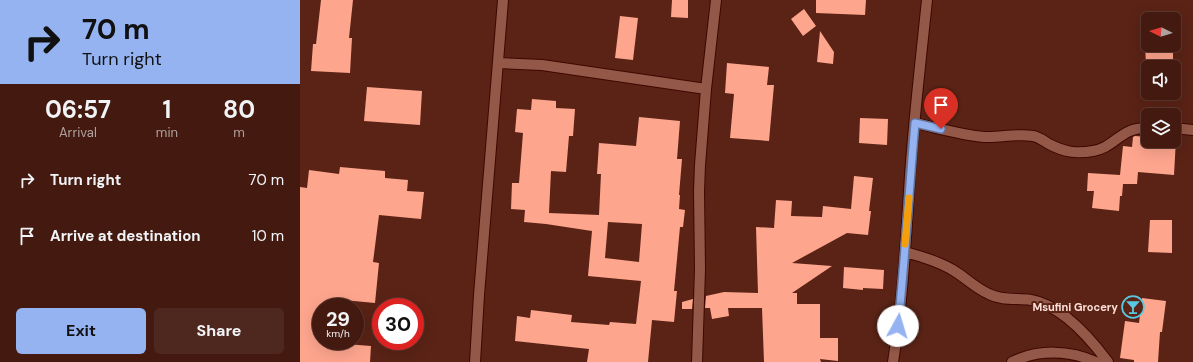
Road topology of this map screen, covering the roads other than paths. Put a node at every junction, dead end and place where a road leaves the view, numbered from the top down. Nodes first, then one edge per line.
1 (503, 0) edge
2 (716, 0) edge
3 (927, 0) edge
4 (498, 63) junction
5 (706, 89) junction
6 (915, 123) junction
7 (1141, 129) edge
8 (1181, 129) edge
9 (1193, 130) edge
10 (905, 252) junction
11 (475, 362) edge
12 (697, 362) edge
13 (893, 362) edge
14 (1012, 362) edge
15 (1096, 362) edge
16 (1108, 362) edge

1 - 4 street
2 - 5 street
3 - 6 street
4 - 5 street
4 - 11 street
5 - 12 street
6 - 7 street
6 - 10 street
8 - 9 street
10 - 13 street
10 - 16 street
14 - 15 street

